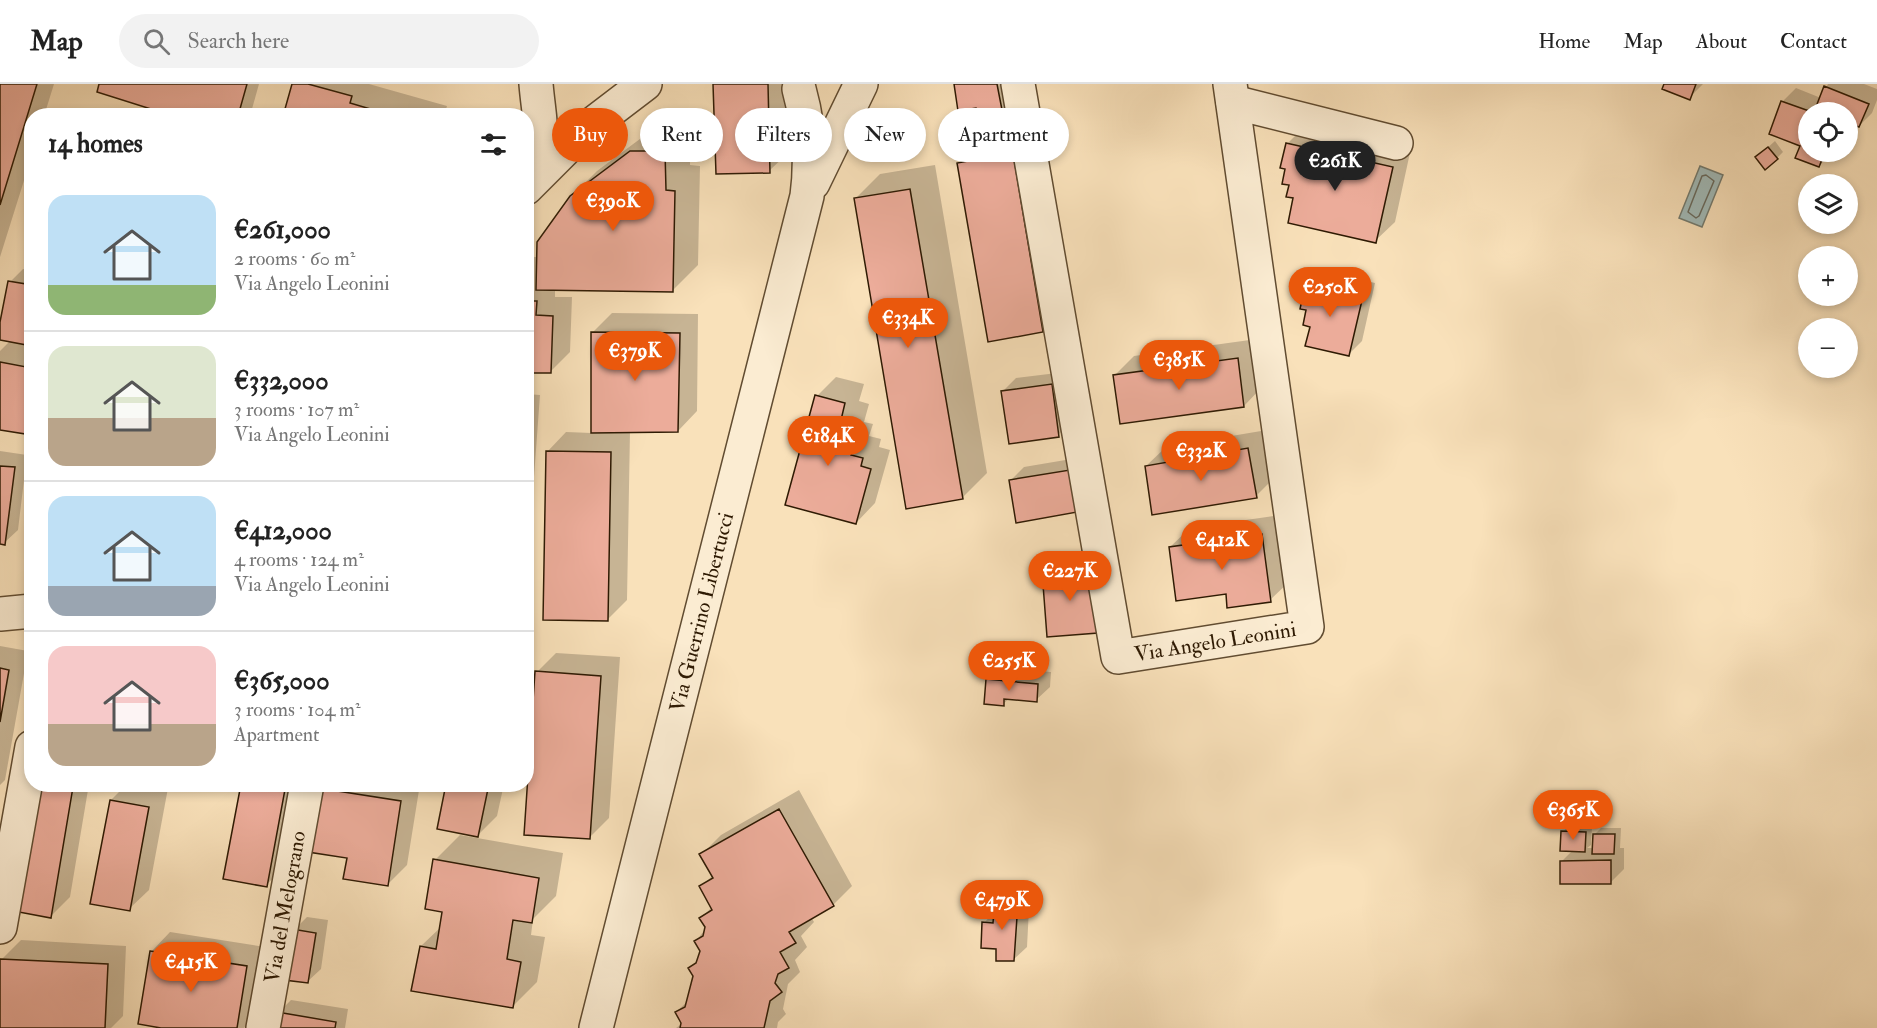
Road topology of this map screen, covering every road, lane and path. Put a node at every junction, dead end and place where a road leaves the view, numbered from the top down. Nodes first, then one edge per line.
1 (645, 84) edge
2 (1018, 84) edge
3 (798, 86) edge
4 (858, 91) edge
5 (537, 92) edge
6 (1231, 93) edge
7 (613, 108) edge
8 (552, 117) edge
9 (1396, 143) dead end
10 (552, 162) edge
11 (534, 173) edge
12 (534, 180) edge
13 (807, 196) junction
14 (24, 611) edge
15 (0, 614) edge
16 (24, 792) edge
17 (306, 792) edge
18 (0, 927) edge
19 (263, 1028) edge
20 (596, 1028) edge

1 - 7 street
2 - 6 street, Via Angelo Leonini
3 - 4 street, Via Guerrino Libertucci
3 - 13 street, Via Guerrino Libertucci
4 - 13 street, Via Guerrino Libertucci
5 - 8 street
5 - 11 street
6 - 9 street
10 - 12 street
13 - 20 street, Via Guerrino Libertucci
14 - 15 street
16 - 18 street
17 - 19 street, Via del Melograno

